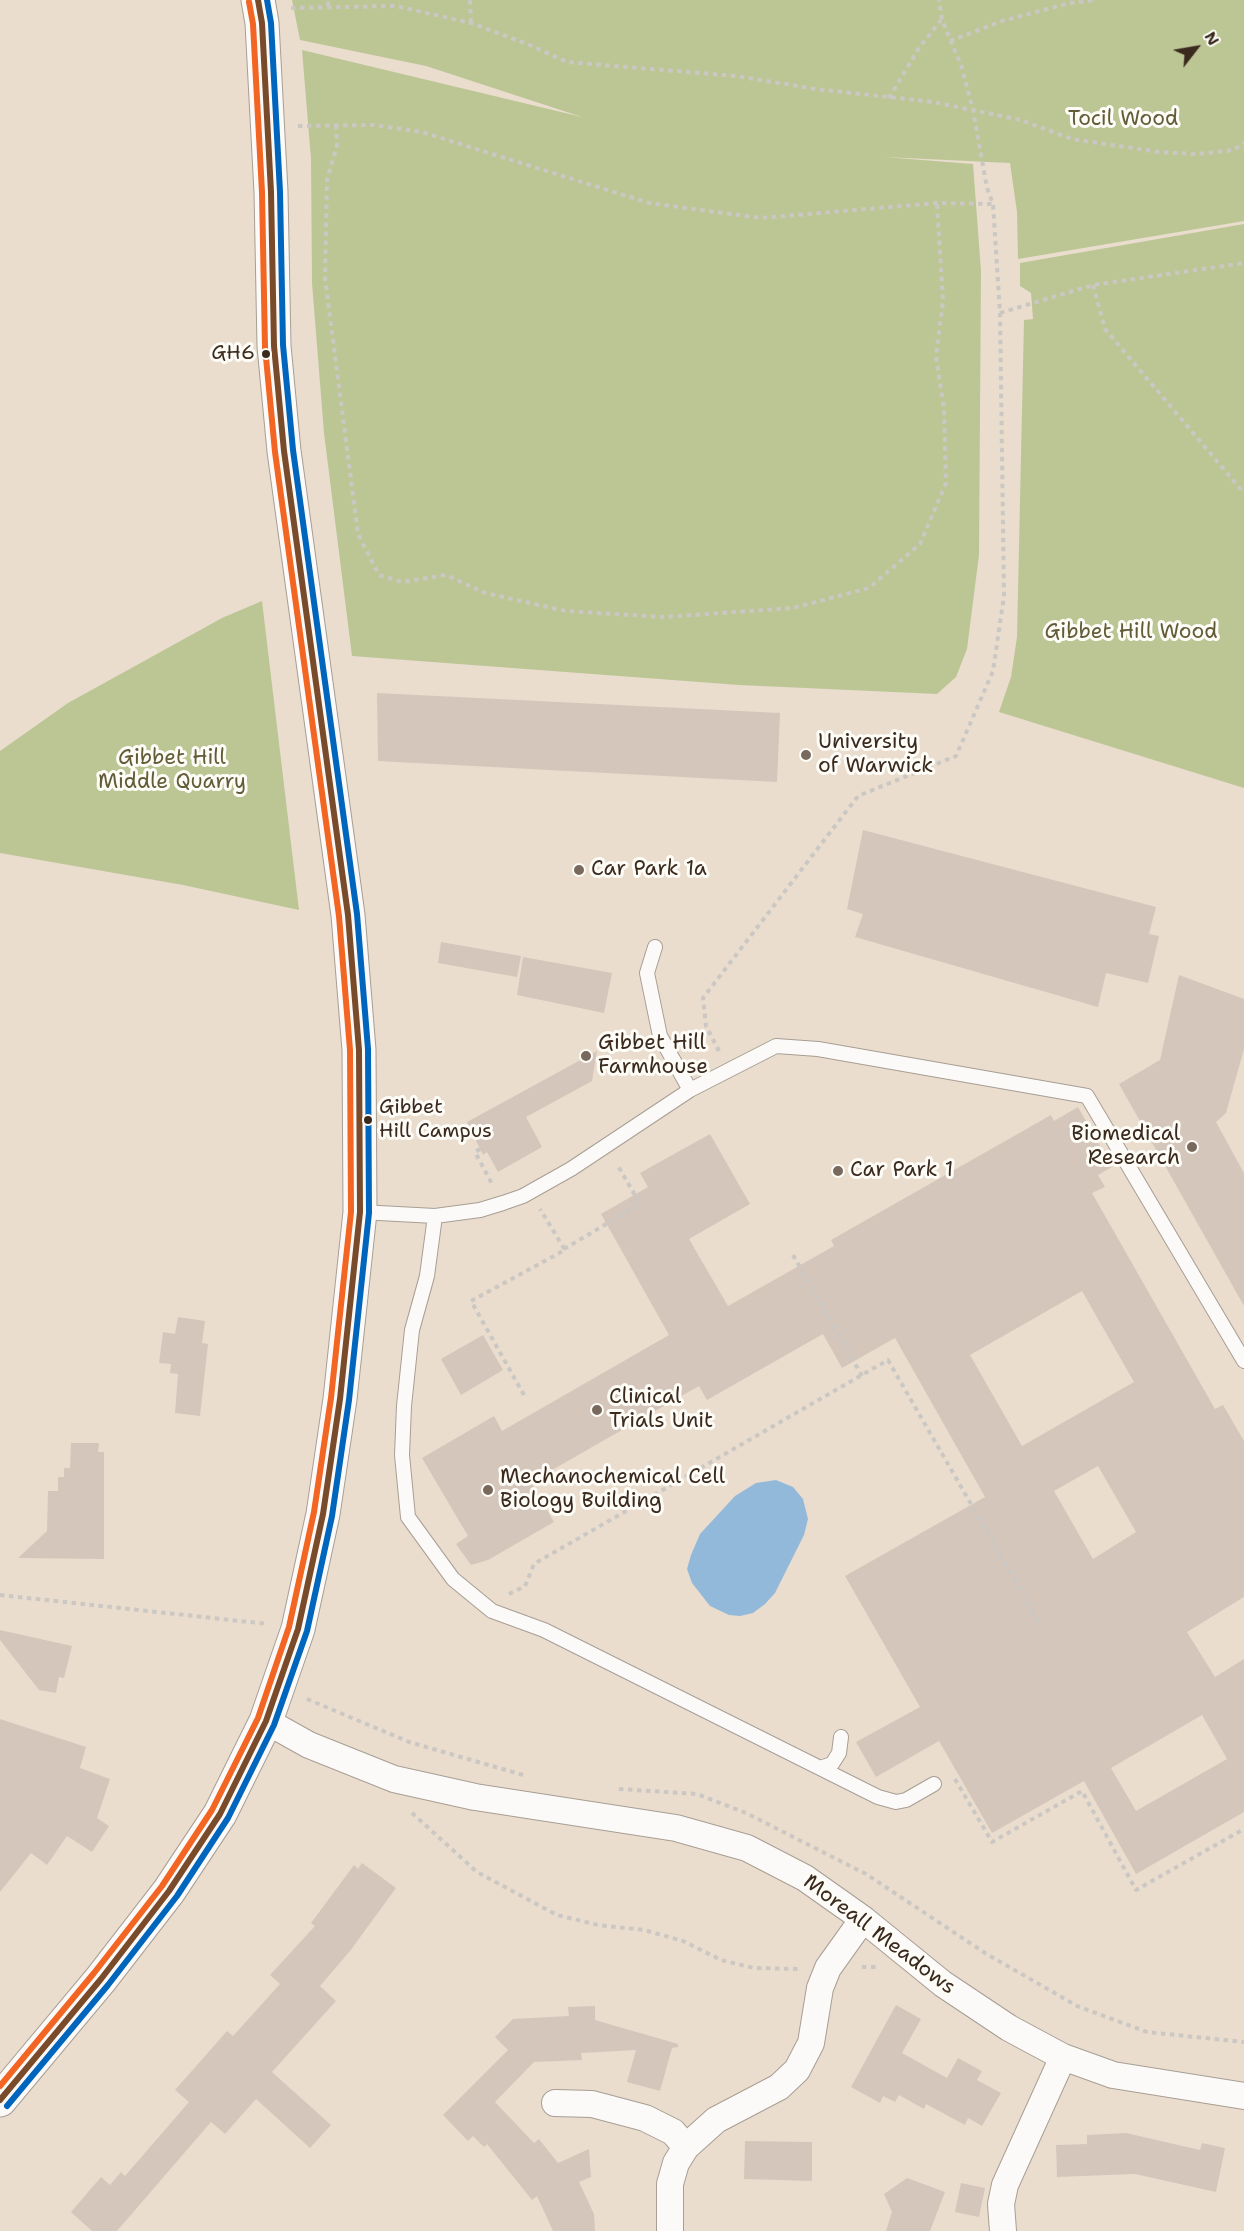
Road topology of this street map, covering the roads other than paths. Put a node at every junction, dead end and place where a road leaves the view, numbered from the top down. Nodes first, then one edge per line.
1 (258, 0) edge
2 (655, 947) dead end
3 (690, 1090) junction
4 (360, 1212) junction
5 (435, 1216) junction
6 (1244, 1361) edge
7 (266, 1721) junction
8 (841, 1737) dead end
9 (820, 1768) junction
10 (934, 1784) road end
11 (863, 1919) junction
12 (1063, 2057) junction
13 (1244, 2096) edge
14 (0, 2100) edge
15 (555, 2103) dead end
16 (686, 2147) junction
17 (670, 2231) edge
18 (1003, 2231) edge

1 - 4 street
2 - 3 lane
3 - 5 lane
3 - 6 lane
4 - 5 lane
4 - 7 street
5 - 9 lane
7 - 11 street, Moreall Meadows
7 - 14 street
8 - 9 lane
9 - 10 lane
11 - 12 street, Moreall Meadows
11 - 16 street
12 - 13 street, Moreall Meadows
12 - 18 street
15 - 16 street
16 - 17 street

